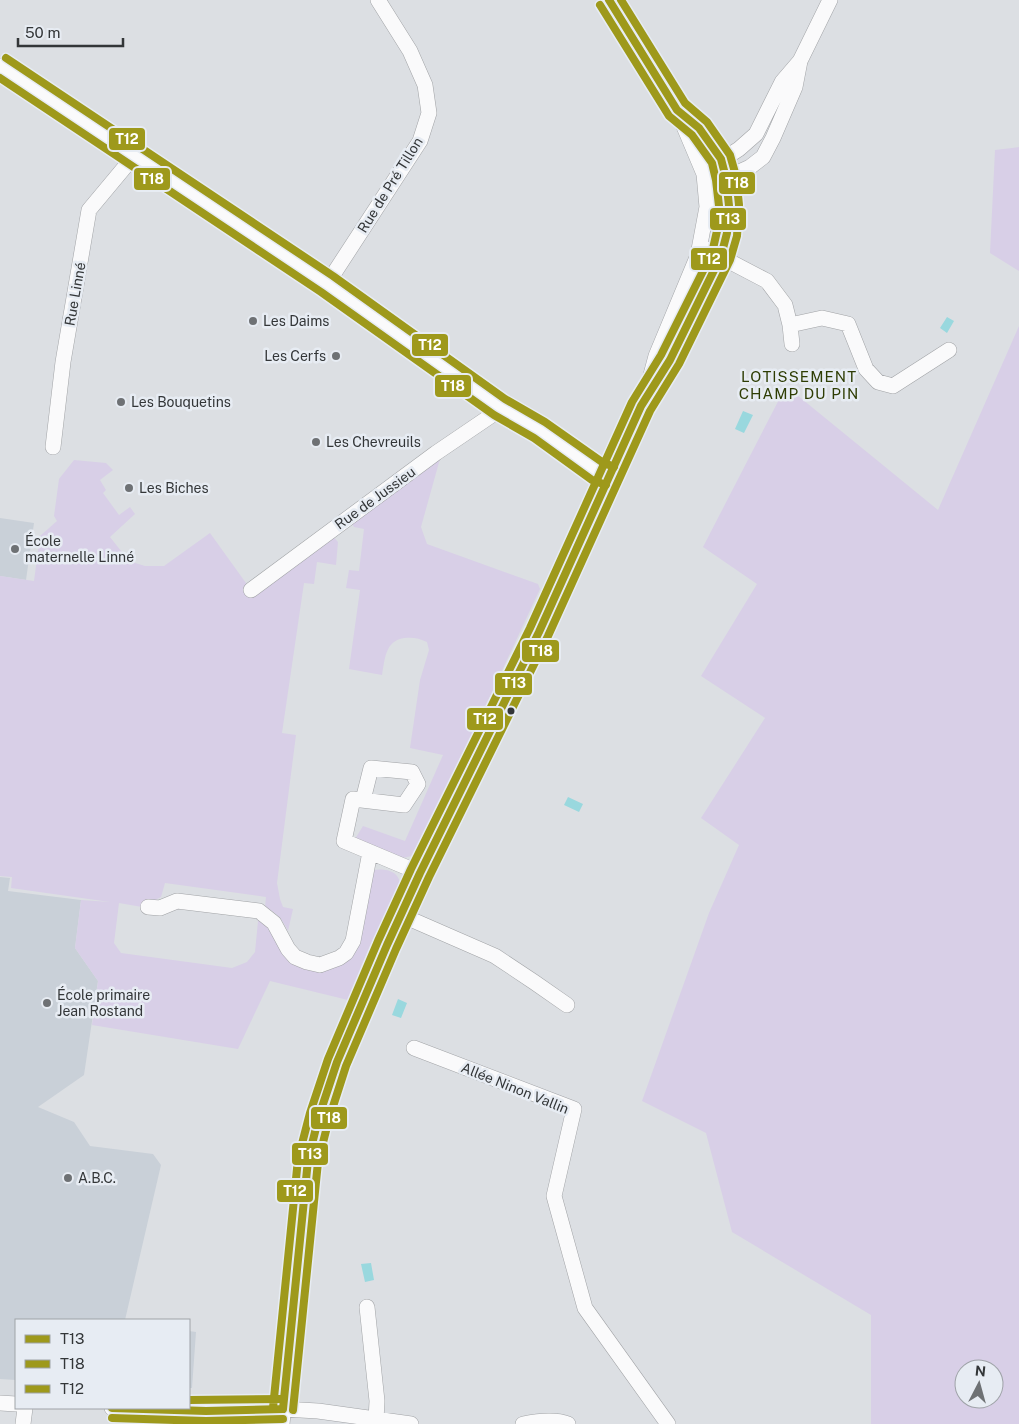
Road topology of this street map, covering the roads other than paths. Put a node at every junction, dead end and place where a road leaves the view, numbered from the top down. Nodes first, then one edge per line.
1 (378, 0) edge
2 (609, 0) edge
3 (830, 0) edge
4 (800, 61) junction
5 (0, 66) edge
6 (677, 110) junction
7 (134, 156) junction
8 (721, 159) junction
9 (704, 174) junction
10 (726, 178) junction
11 (700, 246) junction
12 (721, 256) junction
13 (327, 284) junction
14 (790, 325) junction
15 (792, 344) dead end
16 (949, 350) dead end
17 (642, 406) junction
18 (500, 407) junction
19 (53, 447) dead end
20 (610, 476) junction
21 (251, 590) dead end
22 (364, 800) dead end
23 (370, 852) junction
24 (420, 873) junction
25 (148, 907) dead end
26 (401, 915) junction
27 (567, 1005) dead end
28 (414, 1048) dead end
29 (368, 1307) dead end
30 (0, 1403) edge
31 (15, 1404) edge
32 (25, 1409) edge
33 (143, 1409) edge
34 (283, 1417) edge
35 (385, 1422) edge
36 (565, 1423) edge
37 (23, 1424) edge
38 (411, 1424) edge
39 (523, 1424) edge
40 (668, 1424) edge

1 - 13 street, Rue de Pré Tillon
2 - 6 street
3 - 4 street
4 - 8 street
4 - 10 street
5 - 7 street
6 - 8 street
6 - 9 street
7 - 13 street
7 - 19 street, Rue Linné
8 - 9 street
8 - 10 street
9 - 10 street
9 - 11 street
10 - 12 street
11 - 12 street
11 - 17 street
12 - 14 street
12 - 17 street
13 - 18 street
14 - 15 street
14 - 16 street
17 - 20 street
18 - 20 street
18 - 21 street, Rue de Jussieu
20 - 24 street
22 - 23 street
23 - 24 street
23 - 25 street
24 - 26 street
26 - 27 street
26 - 34 street
28 - 40 street, Allée Ninon Vallin
29 - 35 street
30 - 31 street
32 - 37 street
33 - 34 street
34 - 35 street
35 - 38 street
36 - 39 street

